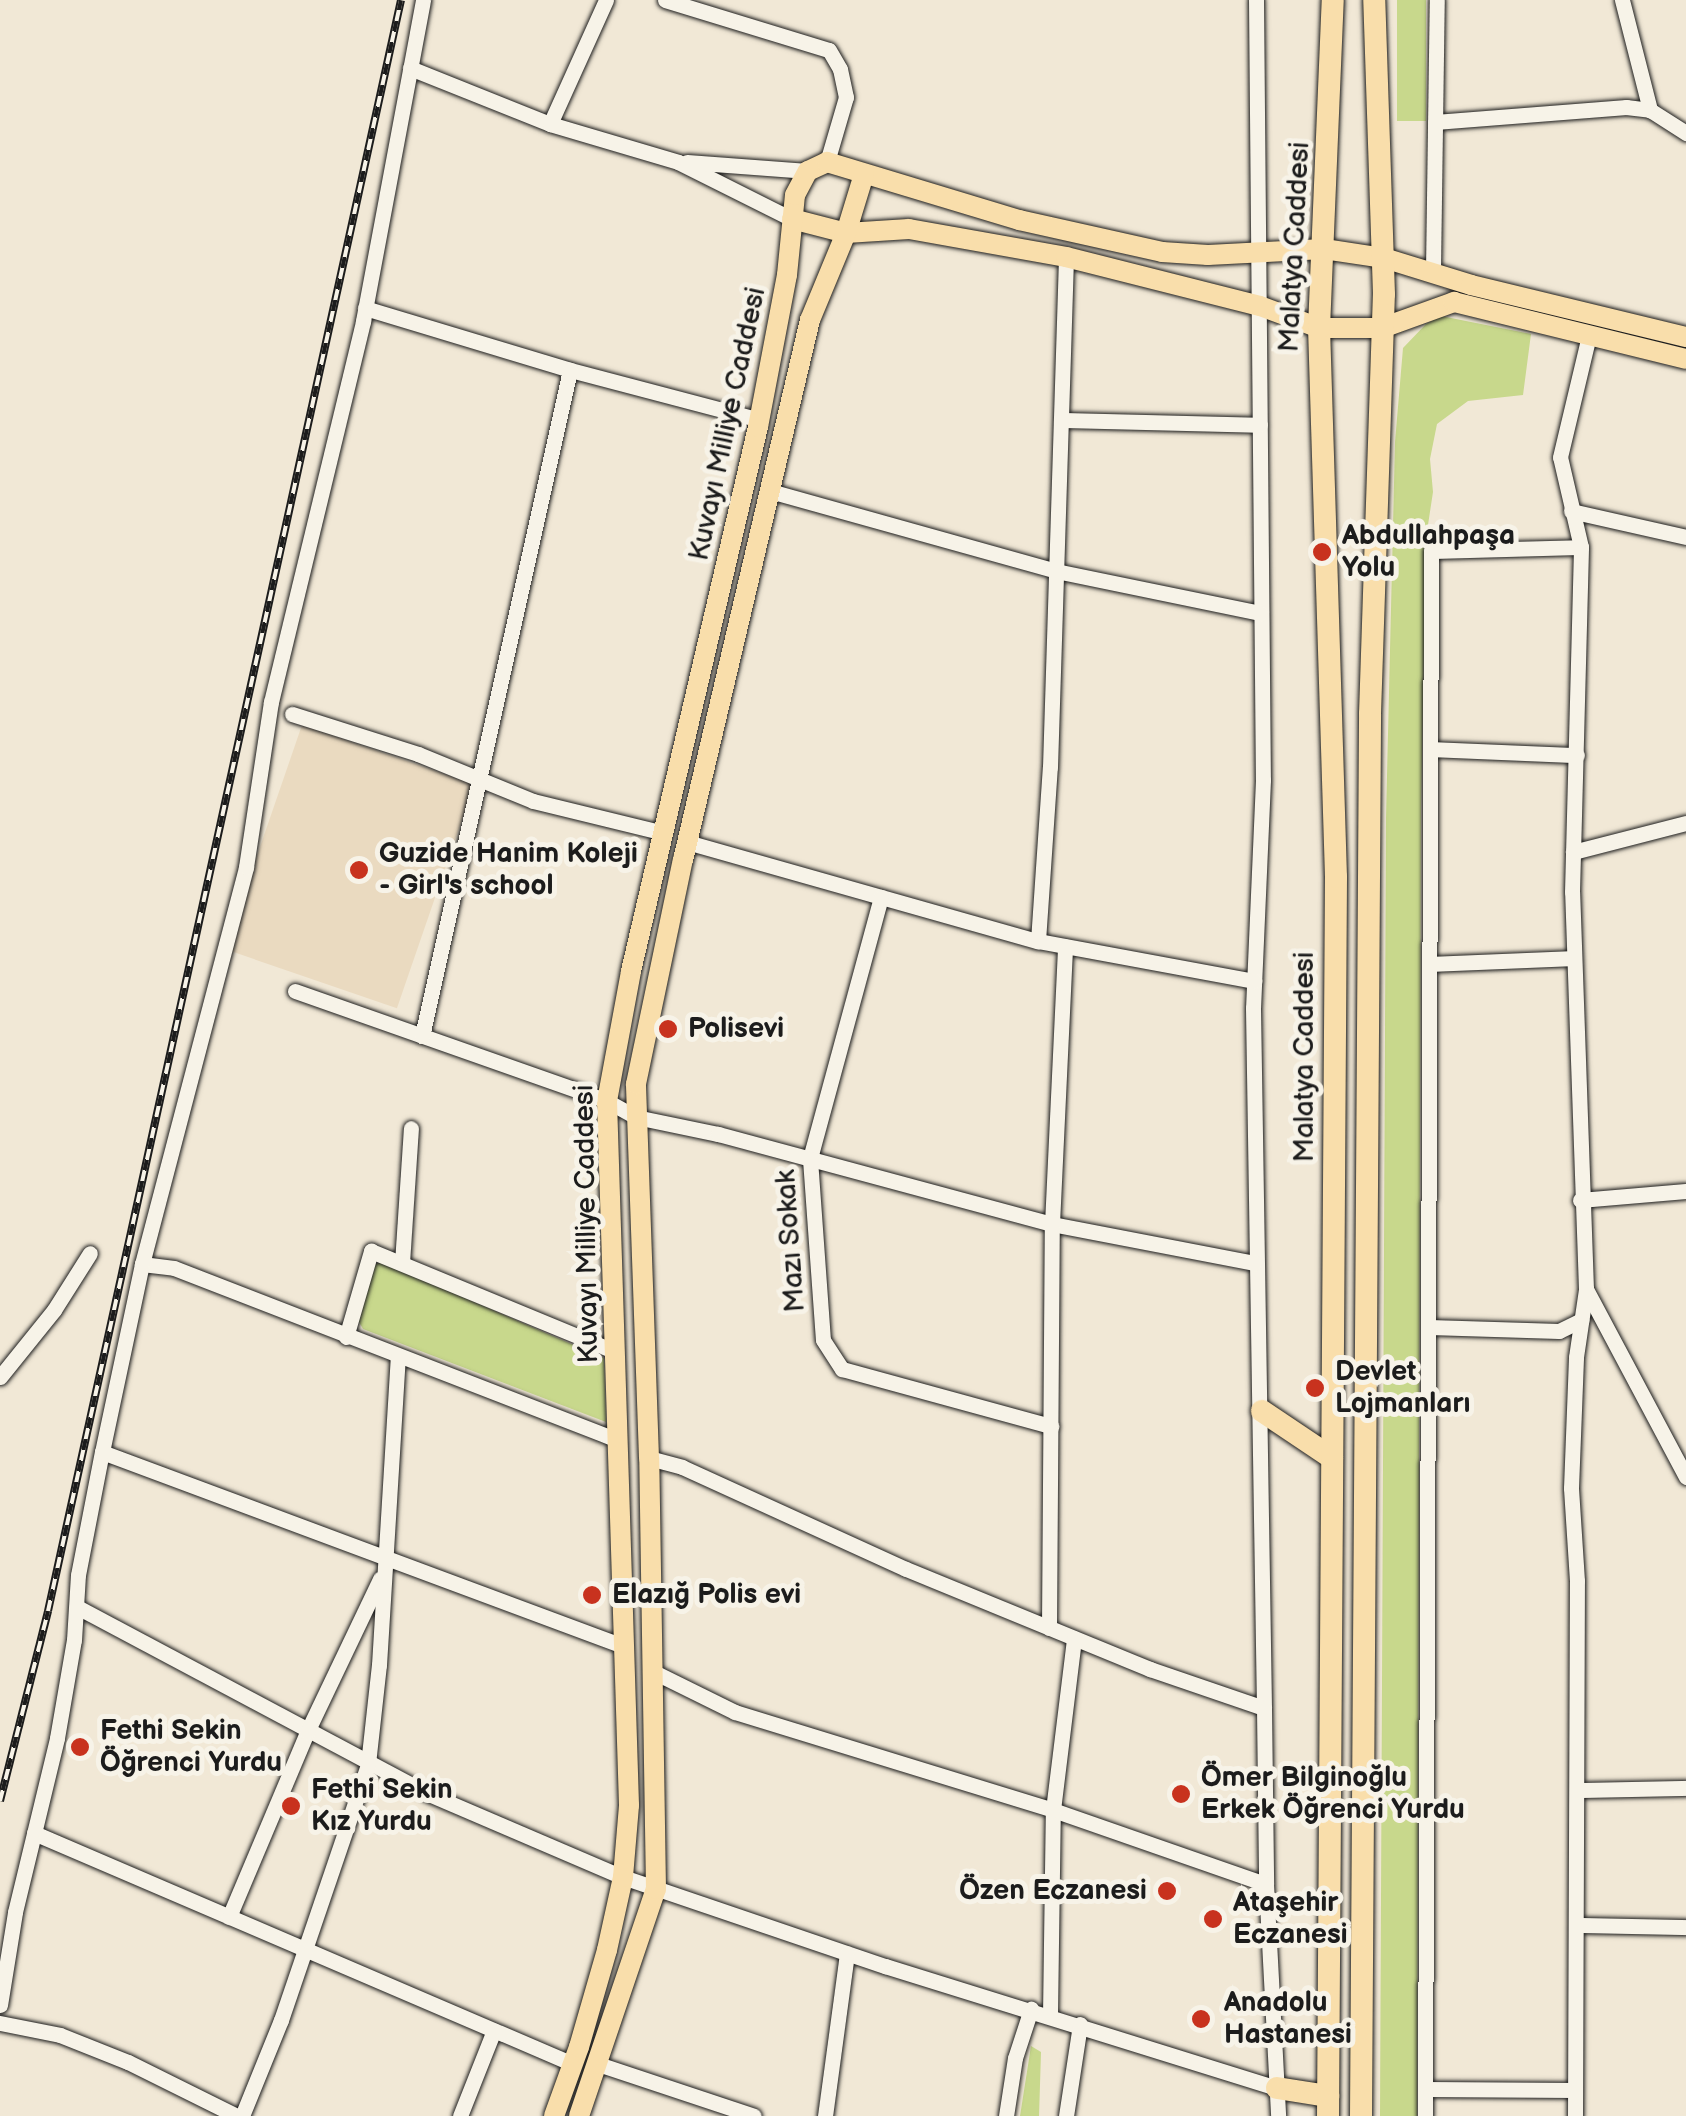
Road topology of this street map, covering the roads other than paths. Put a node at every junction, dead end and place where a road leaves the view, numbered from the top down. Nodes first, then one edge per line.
1 (423, 0) edge
2 (606, 0) edge
3 (665, 0) edge
4 (1256, 0) edge
5 (1334, 0) edge
6 (1374, 0) edge
7 (1437, 0) edge
8 (1622, 0) edge
9 (410, 68) junction
10 (1650, 110) junction
11 (1435, 122) junction
12 (550, 124) junction
13 (1686, 133) edge
14 (678, 162) junction
15 (818, 166) junction
16 (864, 174) junction
17 (792, 219) junction
18 (846, 233) junction
19 (1324, 249) junction
20 (1257, 252) junction
21 (1066, 257) junction
22 (1384, 258) junction
23 (1433, 270) junction
24 (1260, 306) junction
25 (365, 308) junction
26 (1318, 328) junction
27 (1382, 328) junction
28 (1590, 335) junction
29 (1686, 337) edge
30 (1686, 359) edge
31 (570, 370) junction
32 (760, 420) junction
33 (1061, 420) junction
34 (1260, 425) junction
35 (770, 491) junction
36 (1571, 511) junction
37 (1686, 537) edge
38 (1580, 546) junction
39 (1056, 571) junction
40 (1262, 612) junction
41 (292, 714) dead end
42 (1431, 750) junction
43 (1577, 755) junction
44 (477, 778) junction
45 (1686, 823) edge
46 (664, 832) junction
47 (687, 842) junction
48 (1573, 852) junction
49 (881, 897) junction
50 (1038, 941) junction
51 (1065, 946) junction
52 (1574, 958) junction
53 (1430, 964) junction
54 (1254, 980) junction
55 (295, 992) dead end
56 (422, 1036) junction
57 (607, 1102) junction
58 (636, 1117) junction
59 (410, 1128) dead end
60 (810, 1159) junction
61 (1686, 1190) edge
62 (1580, 1200) junction
63 (1052, 1224) junction
64 (90, 1253) dead end
65 (402, 1263) junction
66 (1254, 1263) junction
67 (142, 1264) junction
68 (1586, 1289) junction
69 (1582, 1320) junction
70 (1429, 1327) junction
71 (346, 1337) junction
72 (616, 1352) junction
73 (398, 1357) junction
74 (0, 1378) edge
75 (1262, 1411) junction
76 (1051, 1426) junction
77 (619, 1440) junction
78 (102, 1452) junction
79 (649, 1458) junction
80 (1332, 1458) junction
81 (1686, 1477) edge
82 (384, 1566) junction
83 (77, 1607) junction
84 (1050, 1628) junction
85 (1074, 1638) junction
86 (622, 1646) junction
87 (654, 1672) junction
88 (1264, 1708) junction
89 (306, 1732) junction
90 (368, 1764) junction
91 (1686, 1788) edge
92 (1577, 1790) junction
93 (1053, 1810) junction
94 (34, 1833) junction
95 (622, 1876) junction
96 (1266, 1884) junction
97 (656, 1889) junction
98 (229, 1918) junction
99 (1577, 1925) junction
100 (1686, 1927) edge
101 (304, 1950) junction
102 (847, 1953) junction
103 (0, 2005) edge
104 (1030, 2009) junction
105 (1050, 2014) junction
106 (0, 2023) edge
107 (1080, 2024) junction
108 (494, 2030) junction
109 (573, 2064) junction
110 (598, 2064) junction
111 (1276, 2088) junction
112 (1425, 2088) junction
113 (1576, 2090) junction
114 (1328, 2106) edge
115 (240, 2116) edge
116 (460, 2116) edge
117 (554, 2116) edge
118 (579, 2116) edge
119 (754, 2116) edge
120 (824, 2116) edge
121 (1006, 2116) edge
122 (1066, 2116) edge
123 (1278, 2116) edge
124 (1361, 2116) edge
125 (1425, 2116) edge
126 (1575, 2116) edge

1 - 9 street
2 - 12 street
3 - 15 street
4 - 20 street
5 - 19 highway, Malatya Caddesi
6 - 22 highway
7 - 11 street
8 - 10 street
9 - 12 street
9 - 25 street
10 - 11 street
10 - 13 street
11 - 23 street
12 - 14 street
14 - 15 street
14 - 17 street
15 - 16 main road
15 - 17 main road, Kuvayı Milliye Caddesi
16 - 18 main road, Kuvayı Milliye Caddesi
16 - 20 main road
17 - 18 main road
17 - 32 main road, Kuvayı Milliye Caddesi
18 - 21 main road
18 - 35 main road, Kuvayı Milliye Caddesi
19 - 20 main road
19 - 22 main road
19 - 26 highway, Malatya Caddesi
20 - 24 street
21 - 24 main road
21 - 33 street
22 - 23 main road
22 - 27 highway
23 - 29 main road
24 - 26 main road
24 - 34 street
25 - 31 street
25 - 67 street
26 - 27 main road
26 - 80 highway, Malatya Caddesi
27 - 28 main road
27 - 124 highway
28 - 30 main road
28 - 36 street
31 - 32 street
31 - 44 street
32 - 46 main road, Kuvayı Milliye Caddesi
33 - 34 street
33 - 39 street
34 - 40 street
35 - 39 street
35 - 47 main road, Kuvayı Milliye Caddesi
36 - 37 street
36 - 38 street
38 - 42 street
38 - 43 street
39 - 40 street
39 - 50 street
40 - 54 street
41 - 44 street
42 - 43 street
42 - 53 street
43 - 48 street
44 - 46 street
44 - 56 street
45 - 48 street
46 - 57 main road, Kuvayı Milliye Caddesi
47 - 49 street
47 - 58 main road, Kuvayı Milliye Caddesi
48 - 52 street
49 - 50 street
49 - 60 street, Mazı Sokak
50 - 51 street
51 - 54 street
51 - 63 street
52 - 53 street
52 - 62 street
53 - 70 street
54 - 66 street
55 - 56 street
56 - 57 street
57 - 58 street
57 - 72 main road, Kuvayı Milliye Caddesi
58 - 60 street
58 - 79 main road, Kuvayı Milliye Caddesi
59 - 65 street
60 - 63 street
60 - 76 street, Mazı Sokak
61 - 62 street
62 - 68 street
63 - 66 street
63 - 76 street
64 - 74 street
65 - 71 street
65 - 72 street
66 - 75 street
67 - 71 street
67 - 78 street
68 - 69 street
68 - 81 street
69 - 70 street
69 - 92 street
70 - 112 street
71 - 73 street
72 - 77 main road, Kuvayı Milliye Caddesi
73 - 77 street
73 - 82 street
75 - 80 highway
75 - 88 street
76 - 84 street
77 - 86 main road, Kuvayı Milliye Caddesi
78 - 82 street
78 - 83 street
79 - 84 street
79 - 87 main road, Kuvayı Milliye Caddesi
80 - 114 highway, Malatya Caddesi
82 - 86 street
82 - 89 street
82 - 90 street
83 - 89 street
83 - 94 street
84 - 85 street
85 - 88 street
85 - 93 street
86 - 95 main road, Kuvayı Milliye Caddesi
87 - 93 street
87 - 97 main road, Kuvayı Milliye Caddesi
88 - 96 street
89 - 90 street
89 - 98 street
90 - 95 street
90 - 101 street
91 - 92 street
92 - 99 street
93 - 96 street
93 - 105 street
94 - 98 street
94 - 103 street
95 - 97 street
95 - 109 main road, Kuvayı Milliye Caddesi
96 - 111 street
97 - 102 street
97 - 110 main road, Kuvayı Milliye Caddesi
98 - 101 street
99 - 100 street
99 - 113 street
101 - 108 street
101 - 115 street
102 - 104 street
102 - 120 street
104 - 105 street
104 - 121 street
105 - 107 street
106 - 115 street
107 - 111 street
107 - 122 street
108 - 109 street
108 - 116 street
109 - 117 main road, Kuvayı Milliye Caddesi
110 - 118 main road, Kuvayı Milliye Caddesi
110 - 119 street
111 - 114 highway
111 - 123 street
112 - 113 street
112 - 125 street
113 - 126 street

